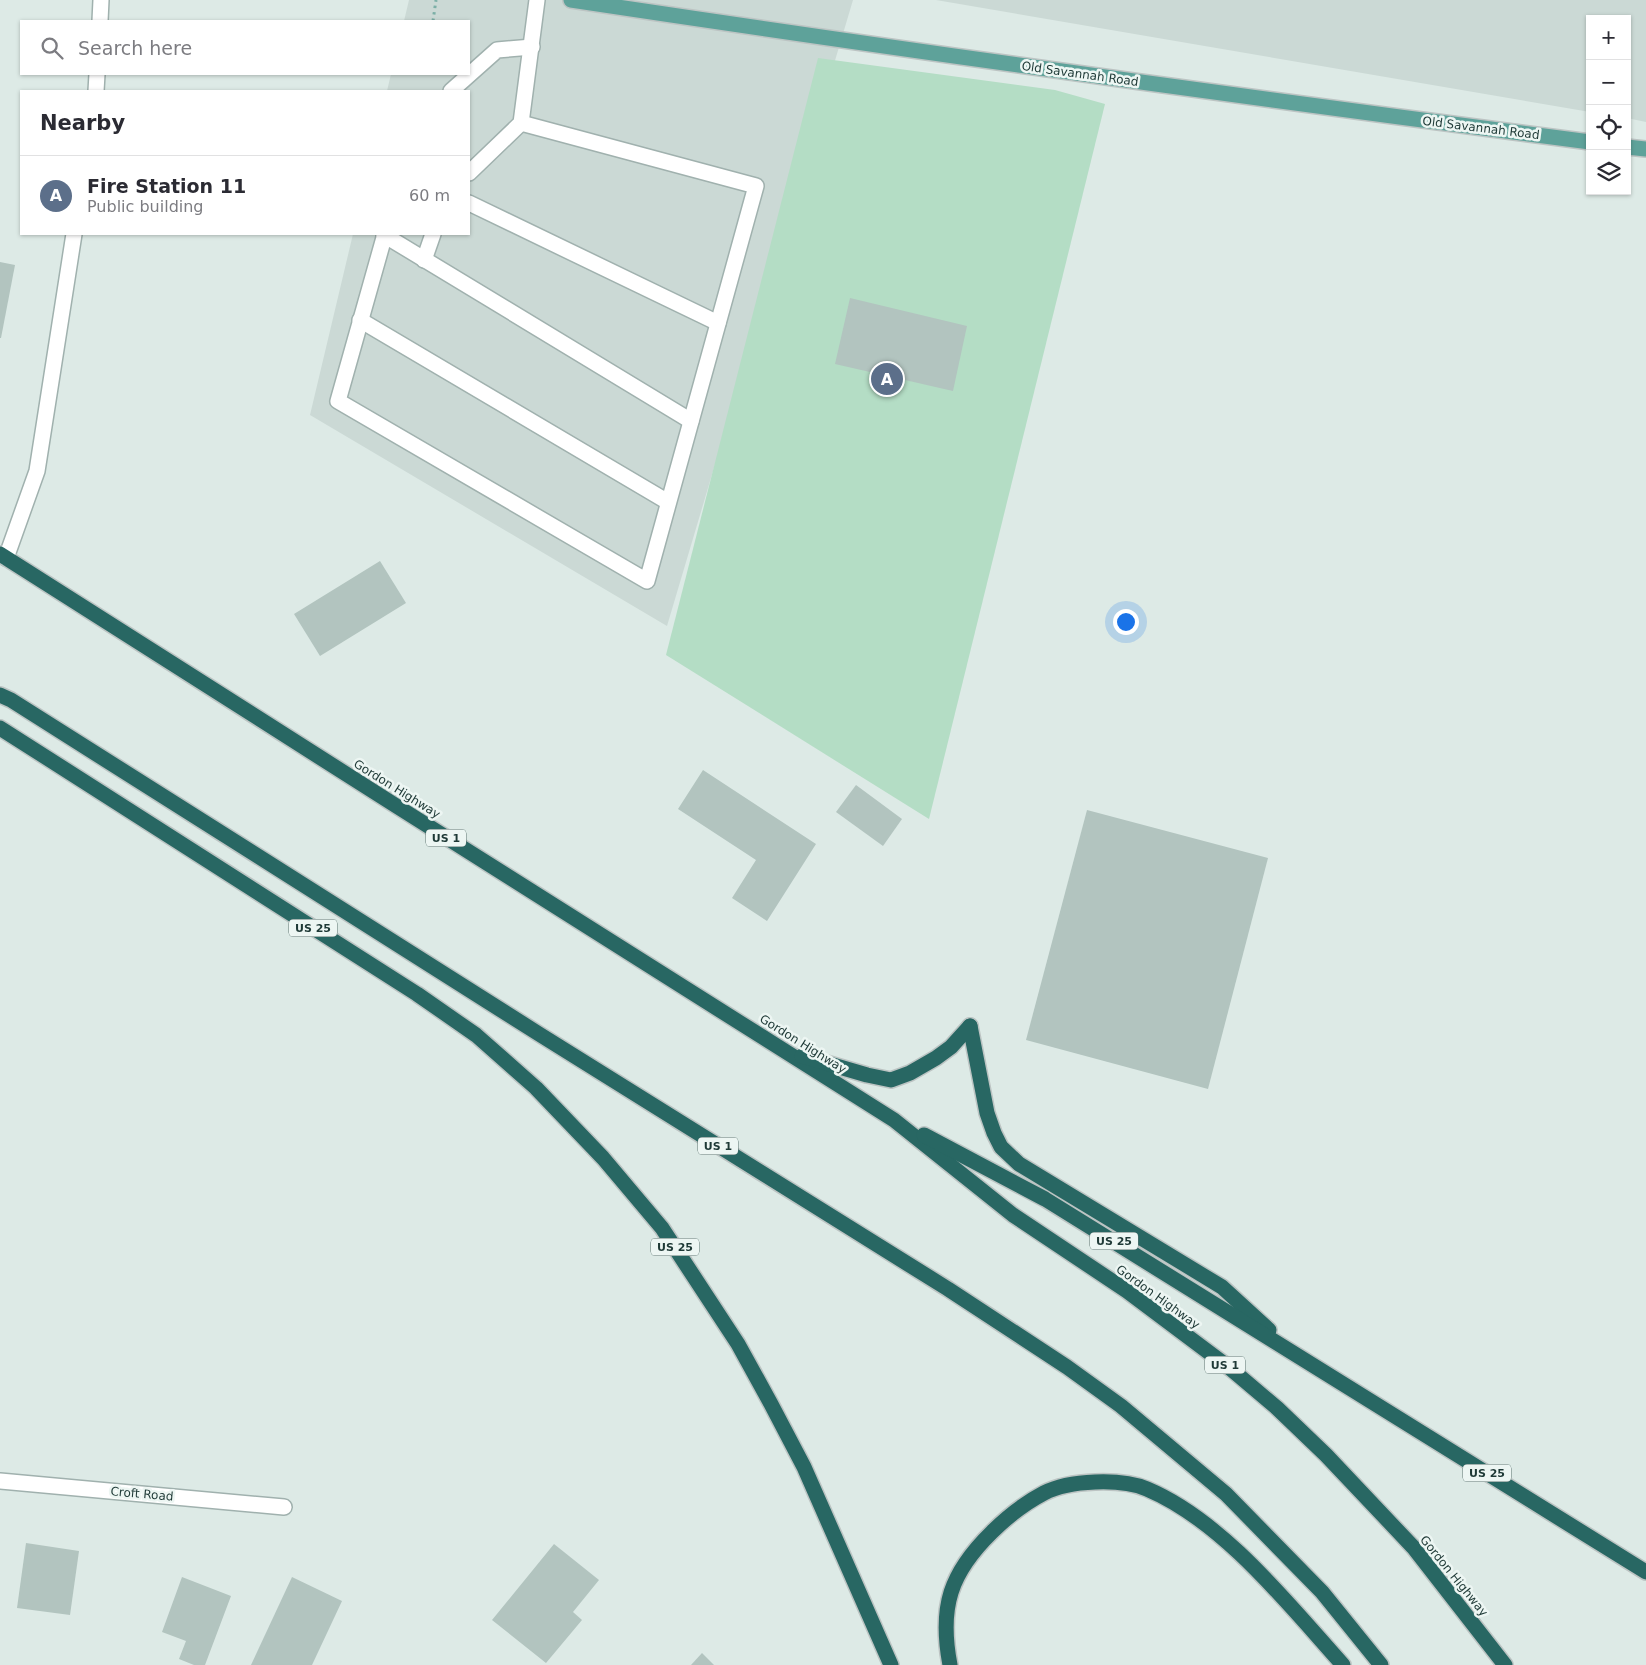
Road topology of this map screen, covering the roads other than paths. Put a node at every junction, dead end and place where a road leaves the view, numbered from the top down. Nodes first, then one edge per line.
1 (101, 0) edge
2 (537, 0) edge
3 (571, 0) edge
4 (100, 20) edge
5 (532, 48) junction
6 (470, 74) edge
7 (97, 75) edge
8 (469, 75) edge
9 (96, 90) edge
10 (452, 90) edge
11 (521, 123) junction
12 (1586, 141) edge
13 (1631, 147) edge
14 (1646, 149) edge
15 (470, 172) edge
16 (470, 203) edge
17 (74, 235) edge
18 (384, 235) edge
19 (386, 235) edge
20 (433, 235) edge
21 (424, 260) junction
22 (360, 320) junction
23 (718, 323) junction
24 (691, 421) junction
25 (668, 502) junction
26 (3, 556) edge
27 (0, 695) edge
28 (0, 728) edge
29 (786, 1052) junction
30 (894, 1120) junction
31 (1301, 1358) junction
32 (0, 1481) edge
33 (284, 1507) dead end
34 (1646, 1572) edge
35 (891, 1665) edge
36 (950, 1665) edge
37 (1343, 1665) edge
38 (1381, 1665) edge
39 (1504, 1665) edge

1 - 4 street
2 - 5 street
3 - 12 main road, Old Savannah Road
5 - 6 street
5 - 11 street
7 - 9 street
8 - 10 street
11 - 15 street
11 - 23 street
13 - 14 main road
16 - 23 street
17 - 26 street
18 - 22 street
19 - 21 street
20 - 21 street
21 - 24 street
22 - 25 street
22 - 25 street
23 - 24 street
24 - 25 street
26 - 29 highway, Gordon Highway / US 1
27 - 38 highway, US 1
28 - 35 highway, US 25
29 - 30 highway, Gordon Highway / US 1
29 - 31 highway
30 - 31 highway, US 25
30 - 39 highway, Gordon Highway / US 1
31 - 34 highway, US 25
32 - 33 street, Croft Road
36 - 37 highway

